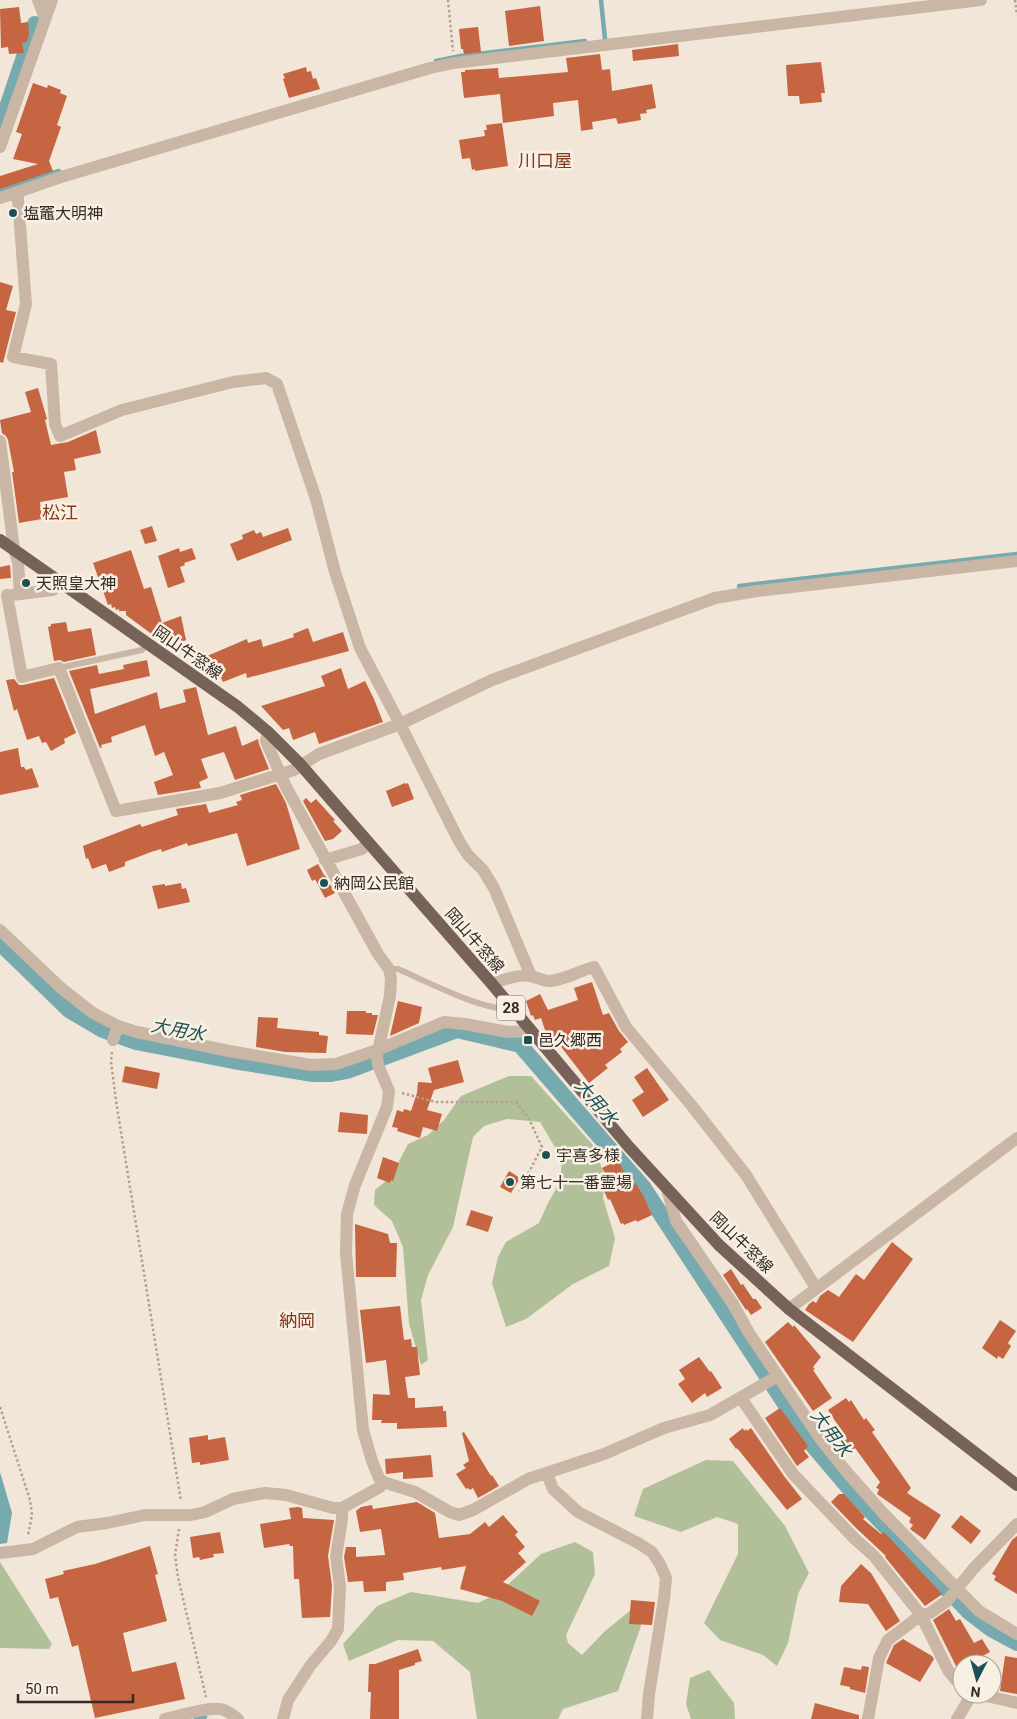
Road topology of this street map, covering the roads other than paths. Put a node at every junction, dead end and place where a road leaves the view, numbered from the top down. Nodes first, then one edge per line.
1 (38, 0) edge
2 (52, 0) edge
3 (981, 0) edge
4 (45, 18) junction
5 (0, 147) edge
6 (15, 193) junction
7 (0, 198) edge
8 (0, 441) edge
9 (0, 540) edge
10 (14, 549) junction
11 (1017, 561) edge
12 (60, 581) junction
13 (20, 594) junction
14 (3, 595) edge
15 (147, 643) junction
16 (59, 668) junction
17 (400, 724) junction
18 (268, 732) junction
19 (300, 764) junction
20 (281, 774) junction
21 (368, 843) junction
22 (325, 860) junction
23 (0, 930) edge
24 (389, 969) junction
25 (531, 976) junction
26 (492, 984) junction
27 (511, 1008) junction
28 (530, 1031) junction
29 (377, 1057) junction
30 (1017, 1138) edge
31 (667, 1189) junction
32 (816, 1288) junction
33 (789, 1309) junction
34 (773, 1379) junction
35 (741, 1398) junction
36 (547, 1474) junction
37 (383, 1482) junction
38 (1017, 1485) edge
39 (342, 1508) junction
40 (1017, 1524) edge
41 (0, 1553) edge
42 (957, 1589) junction
43 (921, 1615) junction
44 (1017, 1634) edge
45 (952, 1675) edge
46 (1002, 1700) edge
47 (1017, 1703) edge
48 (966, 1704) edge
49 (165, 1719) edge
50 (238, 1719) edge
51 (283, 1719) edge
52 (647, 1719) edge
53 (868, 1719) edge
54 (957, 1719) edge

1 - 4 street
2 - 4 street
3 - 6 street
4 - 5 street
6 - 7 street
6 - 17 street
8 - 10 street
9 - 10 main road, 岡山牛窓線 / 28
10 - 12 main road, 岡山牛窓線 / 28
10 - 13 street
11 - 17 street
12 - 13 street
12 - 15 main road, 岡山牛窓線 / 28
13 - 14 street
14 - 16 street
15 - 16 lane
15 - 18 main road, 岡山牛窓線 / 28
16 - 20 street
17 - 19 street
17 - 25 street
18 - 19 main road, 岡山牛窓線 / 28
18 - 20 street
19 - 20 street
19 - 21 main road, 岡山牛窓線 / 28
20 - 22 street
21 - 22 street
21 - 26 main road, 岡山牛窓線 / 28
22 - 24 street
23 - 29 street
24 - 27 lane
24 - 29 street
25 - 26 street
25 - 32 street
26 - 27 main road, 岡山牛窓線 / 28
27 - 28 main road, 岡山牛窓線 / 28
28 - 29 street
28 - 31 main road, 岡山牛窓線 / 28
29 - 37 street
30 - 32 street
31 - 33 main road, 岡山牛窓線 / 28
31 - 34 street
32 - 33 street
33 - 38 main road, 岡山牛窓線 / 28
34 - 35 street
34 - 42 street
35 - 36 street
35 - 43 street
36 - 37 street
36 - 52 street
37 - 39 street
39 - 41 street
39 - 51 street
40 - 42 street
42 - 43 street
42 - 44 street
43 - 45 street
43 - 53 street
46 - 47 street
48 - 54 street
49 - 50 street

